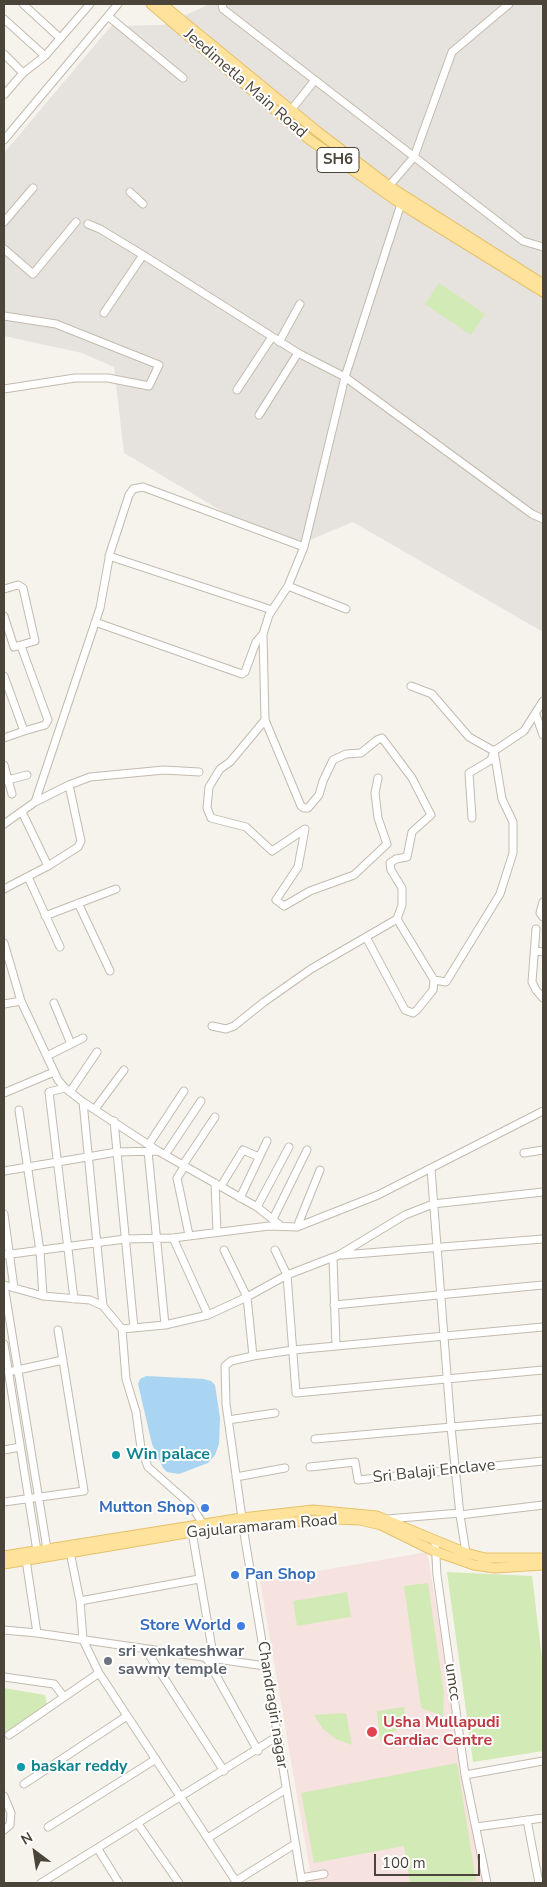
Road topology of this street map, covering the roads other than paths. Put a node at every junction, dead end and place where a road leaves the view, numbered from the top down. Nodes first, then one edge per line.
1 (23, 4) edge
2 (90, 4) edge
3 (118, 4) edge
4 (151, 4) edge
5 (162, 4) edge
6 (222, 4) edge
7 (509, 4) edge
8 (108, 16) junction
9 (4, 19) edge
10 (60, 38) junction
11 (4, 54) edge
12 (44, 56) junction
13 (23, 72) junction
14 (183, 78) dead end
15 (315, 80) junction
16 (4, 81) edge
17 (10, 87) junction
18 (4, 95) edge
19 (291, 110) junction
20 (4, 140) edge
21 (414, 157) junction
22 (389, 186) junction
23 (33, 188) dead end
24 (130, 192) dead end
25 (143, 204) dead end
26 (401, 204) junction
27 (4, 222) edge
28 (76, 222) dead end
29 (88, 224) dead end
30 (543, 247) edge
31 (4, 249) edge
32 (143, 255) junction
33 (543, 284) edge
34 (543, 292) edge
35 (300, 304) dead end
36 (104, 313) dead end
37 (4, 316) edge
38 (272, 337) junction
39 (280, 342) junction
40 (298, 353) junction
41 (345, 377) junction
42 (4, 389) edge
43 (237, 390) dead end
44 (259, 415) dead end
45 (543, 519) edge
46 (304, 547) junction
47 (110, 556) junction
48 (288, 586) junction
49 (4, 590) edge
50 (346, 609) dead end
51 (272, 610) junction
52 (4, 616) edge
53 (95, 622) junction
54 (263, 634) junction
55 (21, 646) junction
56 (4, 676) edge
57 (411, 686) dead end
58 (543, 701) edge
59 (536, 716) junction
60 (265, 720) junction
61 (24, 731) junction
62 (543, 735) edge
63 (4, 738) edge
64 (494, 751) junction
65 (4, 765) edge
66 (199, 772) dead end
67 (27, 775) dead end
68 (378, 778) dead end
69 (6, 781) edge
70 (69, 785) junction
71 (12, 794) dead end
72 (35, 802) junction
73 (22, 812) junction
74 (472, 818) dead end
75 (4, 824) edge
76 (48, 866) junction
77 (28, 877) junction
78 (4, 889) edge
79 (116, 889) dead end
80 (543, 902) edge
81 (78, 903) junction
82 (45, 916) junction
83 (543, 917) edge
84 (397, 919) junction
85 (536, 930) dead end
86 (366, 937) junction
87 (4, 943) edge
88 (60, 947) dead end
89 (534, 951) junction
90 (543, 952) edge
91 (110, 970) dead end
92 (434, 980) junction
93 (543, 998) edge
94 (21, 1001) junction
95 (54, 1003) dead end
96 (4, 1004) edge
97 (212, 1026) dead end
98 (83, 1038) dead end
99 (71, 1044) junction
100 (97, 1052) dead end
101 (47, 1056) junction
102 (124, 1070) dead end
103 (54, 1072) junction
104 (67, 1090) junction
105 (184, 1091) dead end
106 (4, 1093) edge
107 (201, 1101) dead end
108 (83, 1102) junction
109 (19, 1110) dead end
110 (95, 1110) junction
111 (543, 1111) edge
112 (215, 1117) dead end
113 (114, 1121) junction
114 (267, 1141) dead end
115 (149, 1147) junction
116 (288, 1147) dead end
117 (308, 1150) dead end
118 (543, 1150) edge
119 (117, 1152) junction
120 (524, 1152) dead end
121 (162, 1153) junction
122 (87, 1156) junction
123 (259, 1157) junction
124 (58, 1161) junction
125 (184, 1166) junction
126 (27, 1167) junction
127 (320, 1170) dead end
128 (432, 1170) junction
129 (4, 1171) edge
130 (218, 1185) junction
131 (543, 1192) edge
132 (240, 1198) junction
133 (433, 1204) junction
134 (257, 1206) junction
135 (4, 1214) edge
136 (273, 1219) junction
137 (281, 1227) junction
138 (297, 1227) junction
139 (217, 1232) junction
140 (189, 1235) junction
141 (157, 1237) junction
142 (173, 1238) junction
143 (125, 1239) junction
144 (543, 1239) edge
145 (96, 1243) junction
146 (69, 1247) junction
147 (437, 1249) junction
148 (224, 1250) dead end
149 (274, 1250) dead end
150 (40, 1251) junction
151 (6, 1255) edge
152 (336, 1257) junction
153 (287, 1275) junction
154 (4, 1285) edge
155 (543, 1285) edge
156 (14, 1288) junction
157 (441, 1295) junction
158 (43, 1296) junction
159 (246, 1297) junction
160 (74, 1299) junction
161 (334, 1305) junction
162 (103, 1306) junction
163 (208, 1314) junction
164 (165, 1325) junction
165 (543, 1327) edge
166 (134, 1328) junction
167 (122, 1329) junction
168 (58, 1330) dead end
169 (444, 1336) junction
170 (4, 1344) edge
171 (336, 1346) junction
172 (293, 1350) junction
173 (253, 1356) junction
174 (64, 1360) junction
175 (17, 1370) junction
176 (543, 1370) edge
177 (8, 1371) junction
178 (449, 1379) junction
179 (275, 1413) dead end
180 (543, 1419) edge
181 (228, 1420) junction
182 (451, 1427) junction
183 (315, 1439) dead end
184 (20, 1447) junction
185 (4, 1450) edge
186 (543, 1462) edge
187 (310, 1467) dead end
188 (285, 1468) dead end
189 (456, 1470) junction
190 (236, 1477) junction
191 (37, 1497) junction
192 (29, 1499) junction
193 (4, 1502) edge
194 (543, 1506) edge
195 (460, 1514) junction
196 (387, 1519) junction
197 (243, 1522) junction
198 (203, 1524) junction
199 (192, 1532) junction
200 (435, 1540) junction
201 (42, 1550) junction
202 (434, 1551) junction
203 (70, 1552) junction
204 (466, 1553) junction
205 (4, 1556) edge
206 (543, 1558) edge
207 (26, 1560) junction
208 (4, 1564) edge
209 (543, 1565) edge
210 (199, 1579) junction
211 (80, 1601) junction
212 (4, 1630) edge
213 (37, 1633) junction
214 (83, 1640) junction
215 (146, 1650) junction
216 (210, 1659) junction
217 (265, 1666) junction
218 (99, 1673) junction
219 (4, 1677) edge
220 (64, 1697) junction
221 (127, 1716) junction
222 (8, 1735) dead end
223 (278, 1736) junction
224 (258, 1751) junction
225 (156, 1759) junction
226 (543, 1761) edge
227 (224, 1771) junction
228 (465, 1775) junction
229 (24, 1784) dead end
230 (286, 1789) junction
231 (4, 1796) edge
232 (181, 1798) junction
233 (543, 1818) edge
234 (527, 1820) junction
235 (138, 1824) junction
236 (48, 1827) dead end
237 (476, 1827) junction
238 (4, 1830) edge
239 (208, 1838) junction
240 (295, 1844) junction
241 (98, 1849) junction
242 (540, 1870) edge
243 (324, 1874) dead end
244 (302, 1881) edge
245 (237, 1882) edge
246 (41, 1883) edge
247 (119, 1883) edge
248 (178, 1883) edge
249 (487, 1883) edge
250 (539, 1883) edge

1 - 10 street
2 - 10 street
3 - 8 street
4 - 26 main road, Jeedimetla Main Road / SH6
5 - 19 main road, Jeedimetla Main Road / SH6
6 - 15 street
7 - 21 street
8 - 14 street
8 - 20 street
9 - 12 street
10 - 12 street
11 - 13 street
12 - 13 street
13 - 17 street
15 - 19 street
15 - 21 street
16 - 17 street
17 - 18 street
19 - 22 main road, Jeedimetla Main Road / SH6
21 - 22 street
21 - 30 street
22 - 33 main road, Jeedimetla Main Road / SH6
23 - 27 street
24 - 25 street
26 - 34 main road, Jeedimetla Main Road / SH6
26 - 41 street
28 - 31 street
29 - 32 street
32 - 36 street
32 - 38 street
35 - 39 street
37 - 42 street
38 - 39 street
38 - 43 street
39 - 40 street
40 - 41 street
40 - 44 street
41 - 45 street
41 - 46 street
46 - 47 street
46 - 48 street
47 - 51 street
47 - 53 street
48 - 50 street
48 - 51 street
49 - 55 street
51 - 54 street
52 - 55 street
53 - 54 street
53 - 72 street
54 - 60 street
55 - 61 street
56 - 61 street
57 - 64 street
58 - 59 street
59 - 62 street
59 - 64 street
60 - 68 street
60 - 84 street
61 - 63 street
64 - 74 street
64 - 92 street
65 - 69 street
66 - 70 street
67 - 69 street
69 - 71 street
70 - 72 street
70 - 76 street
72 - 73 street
73 - 75 street
73 - 76 street
76 - 77 street
77 - 78 street
77 - 82 street
79 - 81 street
80 - 83 street
81 - 82 street
81 - 91 street
82 - 88 street
84 - 86 street
84 - 92 street
85 - 89 street
86 - 92 street
86 - 97 street
87 - 94 street
89 - 90 street
89 - 93 street
94 - 96 street
94 - 101 street
95 - 99 street
98 - 99 street
99 - 101 street
100 - 104 street
101 - 103 street
102 - 110 street
103 - 104 street
103 - 106 street
104 - 108 street
104 - 124 street
105 - 115 street
107 - 121 street
108 - 110 street
108 - 122 street
109 - 126 street
110 - 113 street
111 - 128 street
112 - 125 street
113 - 115 street
113 - 119 street
114 - 123 street
115 - 119 street
115 - 121 street
115 - 141 street
116 - 134 street
117 - 136 street
118 - 120 street
119 - 122 street
119 - 143 street
121 - 125 street
122 - 124 street
122 - 145 street
123 - 130 street
123 - 132 street
124 - 126 street
124 - 146 street
125 - 130 street
125 - 140 street
126 - 129 street
126 - 150 street
127 - 138 street
128 - 133 street
128 - 138 street
130 - 132 street
130 - 139 street
131 - 133 street
132 - 134 street
133 - 147 street
133 - 152 street
134 - 136 street
135 - 151 street
136 - 137 street
137 - 138 street
137 - 139 street
139 - 140 street
140 - 142 street
141 - 142 street
141 - 143 street
141 - 164 street
142 - 163 street
143 - 145 street
143 - 166 street
144 - 147 street
145 - 146 street
145 - 162 street
146 - 150 street
146 - 160 street
147 - 152 street
147 - 157 street
148 - 159 street
149 - 153 street
150 - 151 street
150 - 158 street
151 - 156 street
152 - 153 street
152 - 161 street
153 - 159 street
153 - 172 street
154 - 156 street
154 - 175 street
155 - 157 street
156 - 158 street
157 - 161 street
157 - 169 street
158 - 160 street
159 - 163 street
159 - 173 street
160 - 162 street
161 - 171 street
162 - 167 street
163 - 164 street
164 - 166 street
165 - 169 street
166 - 167 street
167 - 198 street
168 - 174 street
169 - 171 street
169 - 178 street
170 - 177 street
171 - 172 street
172 - 173 street
172 - 178 street
173 - 181 street, Chandragiri nagar
174 - 175 street
174 - 191 street
175 - 177 street
175 - 191 street
176 - 178 street
177 - 184 street
178 - 182 street
179 - 181 street
180 - 182 street
181 - 190 street, Chandragiri nagar
182 - 183 street
182 - 189 street
184 - 185 street
184 - 192 street
186 - 189 street, Sri Balaji Enclave
187 - 189 street, Sri Balaji Enclave
188 - 190 street
189 - 195 street
190 - 197 street, Chandragiri nagar
191 - 192 street
191 - 201 street
192 - 193 street
192 - 201 street
194 - 195 street
195 - 196 street
195 - 204 street
196 - 197 main road, Gajularamaram Road
196 - 200 main road, Gajularamaram Road
197 - 198 main road, Gajularamaram Road
197 - 199 main road, Gajularamaram Road
197 - 202 main road, Gajularamaram Road
197 - 217 street, Chandragiri nagar
198 - 201 main road, Gajularamaram Road
199 - 203 main road, Gajularamaram Road
199 - 210 street
200 - 202 street, umcc
200 - 204 main road, Gajularamaram Road
201 - 205 main road, Gajularamaram Road
202 - 209 main road, Gajularamaram Road
202 - 228 street, umcc
203 - 207 main road, Gajularamaram Road
203 - 211 street
204 - 206 main road, Gajularamaram Road
207 - 208 main road, Gajularamaram Road
207 - 213 street
210 - 211 street
210 - 216 street
211 - 214 street
212 - 213 street
213 - 214 street
214 - 215 street
214 - 218 street
215 - 216 street
215 - 227 street
216 - 217 street
216 - 224 street
217 - 223 street, Chandragiri nagar
218 - 220 street
218 - 221 street
219 - 220 street
220 - 222 street
221 - 225 street
221 - 229 street
223 - 224 street
223 - 230 street, Chandragiri nagar
224 - 227 street
225 - 232 street
225 - 236 street
226 - 228 street
227 - 232 street
228 - 237 street, umcc
230 - 239 street
230 - 240 street, Chandragiri nagar
231 - 238 street
232 - 235 street
232 - 239 street
233 - 234 street
234 - 237 street
234 - 242 street
235 - 241 street
235 - 248 street
237 - 249 street, umcc
239 - 245 street
240 - 244 street, Chandragiri nagar
240 - 245 street
241 - 246 street
241 - 247 street
242 - 250 street
243 - 244 street

